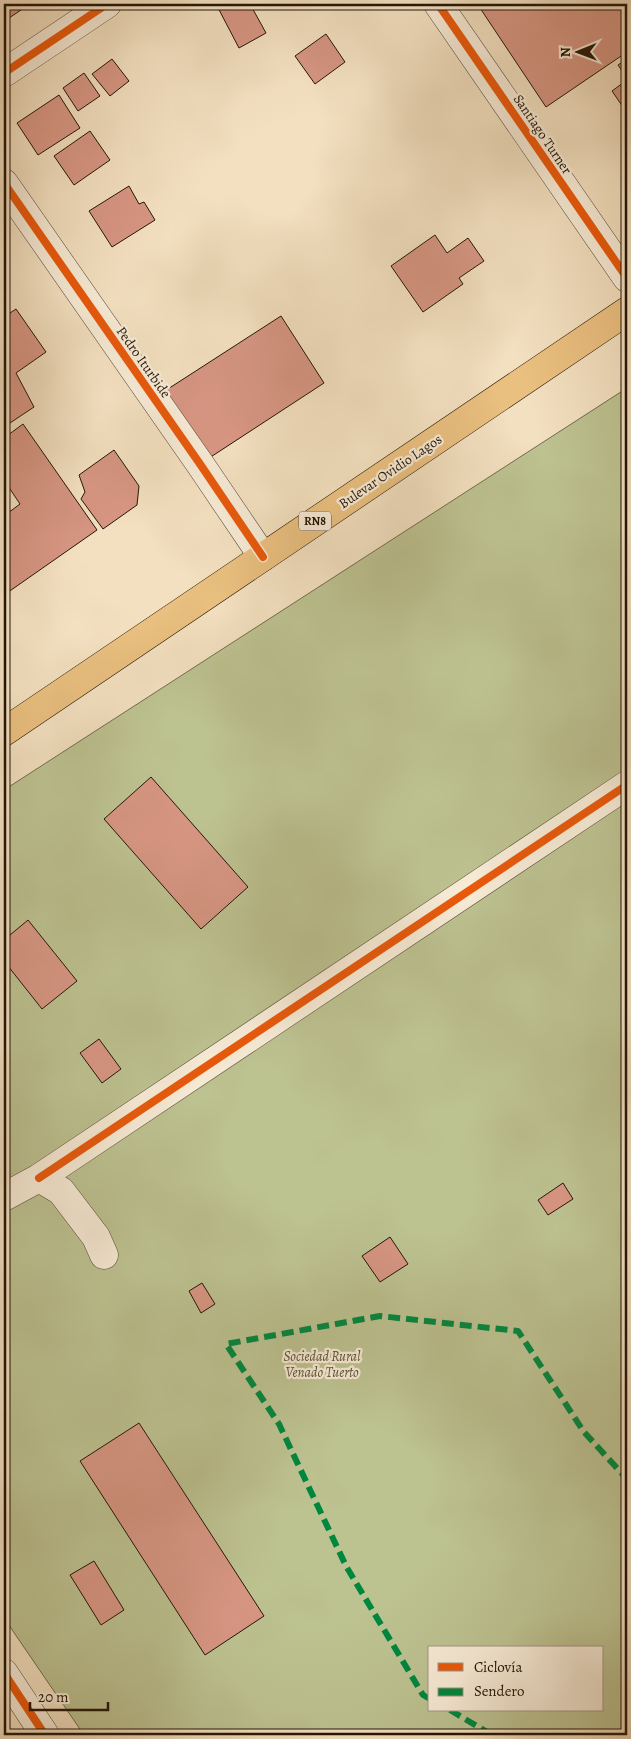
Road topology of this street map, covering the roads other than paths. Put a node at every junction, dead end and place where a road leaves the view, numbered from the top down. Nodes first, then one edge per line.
1 (107, 4) edge
2 (438, 4) edge
3 (4, 73) edge
4 (4, 183) edge
5 (627, 278) edge
6 (627, 311) edge
7 (263, 556) junction
8 (4, 732) edge
9 (627, 785) edge
10 (39, 1178) junction
11 (4, 1197) edge
12 (104, 1255) dead end
13 (4, 1673) edge
14 (45, 1735) edge

1 - 3 street
2 - 5 street, Santiago Turner
4 - 7 street, Pedro Iturbide
6 - 7 highway, Bulevar Ovidio Lagos / RN8
7 - 8 highway, Bulevar Ovidio Lagos / RN8
9 - 10 street
10 - 11 street
10 - 12 street
13 - 14 street

